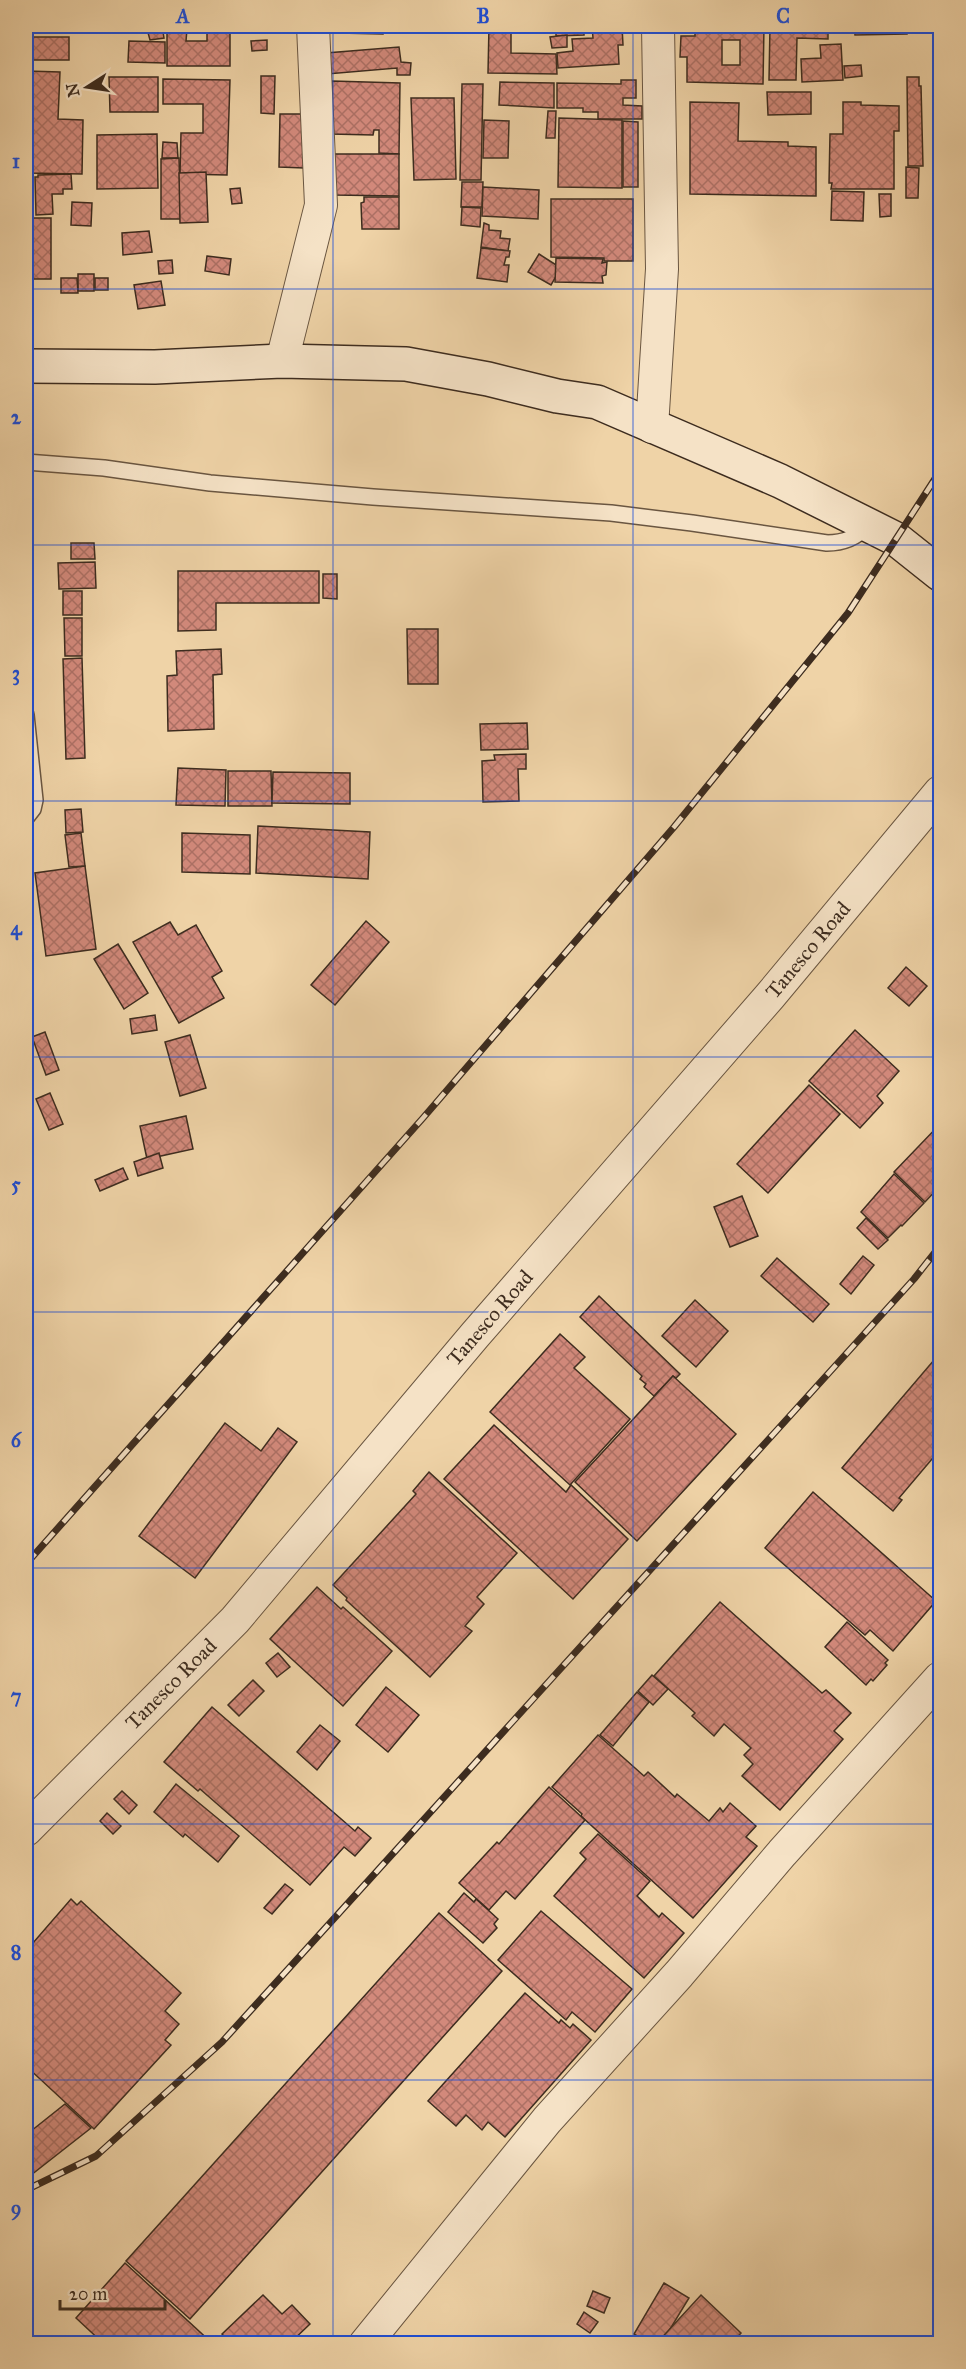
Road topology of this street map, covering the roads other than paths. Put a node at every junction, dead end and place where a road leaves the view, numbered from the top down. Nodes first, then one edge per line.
1 (313, 26) edge
2 (658, 26) edge
3 (282, 361) junction
4 (26, 366) edge
5 (652, 427) junction
6 (26, 462) edge
7 (867, 526) junction
8 (940, 574) edge
9 (26, 715) edge
10 (940, 792) edge
11 (26, 818) edge
12 (940, 1678) edge
13 (26, 1830) edge
14 (365, 2343) edge

1 - 3 street
2 - 5 street
3 - 4 main road
3 - 5 main road
5 - 7 main road
6 - 7 lane
7 - 8 main road
9 - 11 lane
10 - 13 street, Tanesco Road
12 - 14 street

